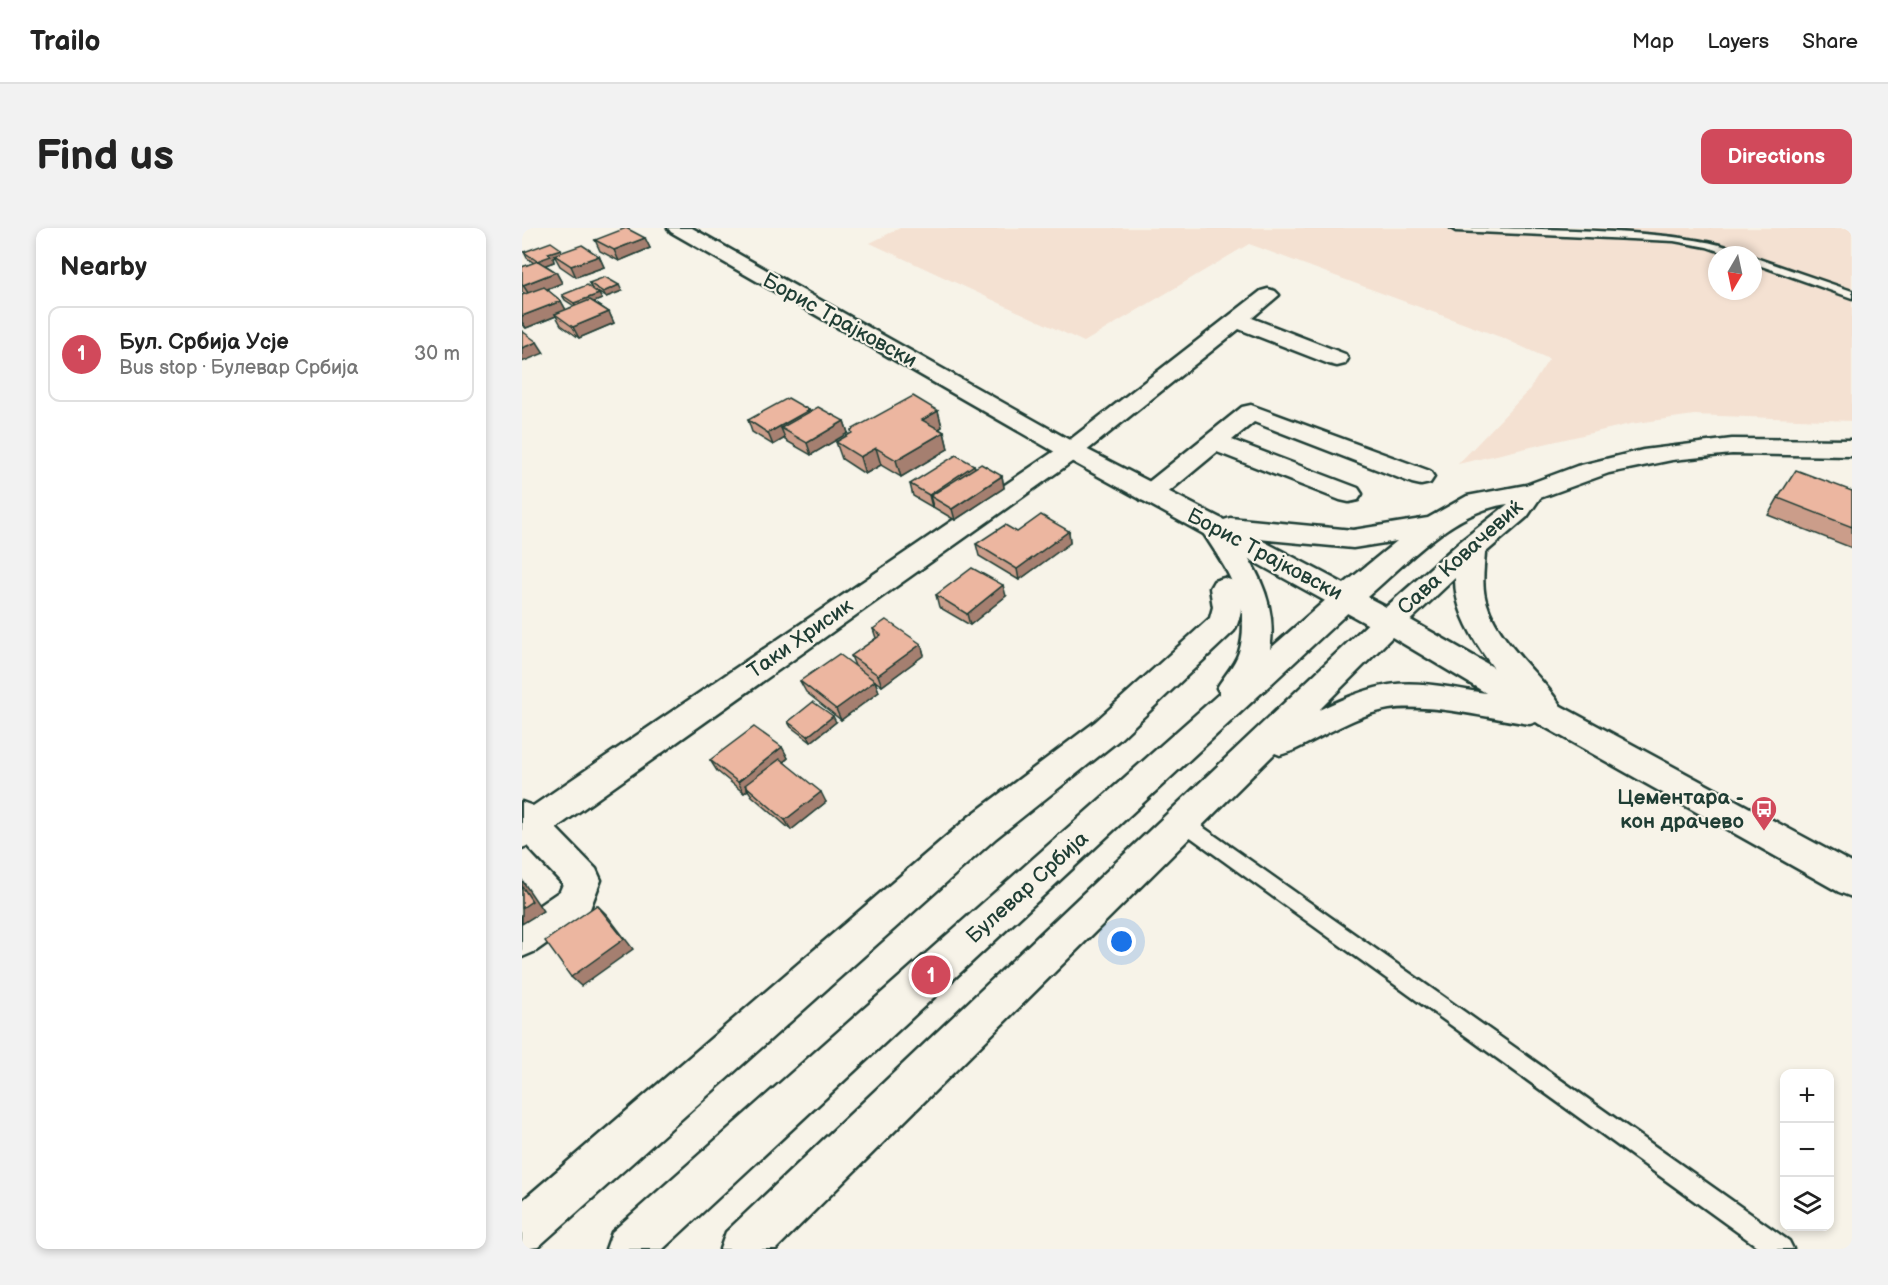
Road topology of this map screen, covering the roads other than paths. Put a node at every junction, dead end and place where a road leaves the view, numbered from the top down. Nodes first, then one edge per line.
1 (678, 228) edge
2 (1456, 228) edge
3 (1715, 246) edge
4 (1762, 263) edge
5 (1268, 295) dead end
6 (1852, 295) edge
7 (1236, 320) junction
8 (1337, 359) dead end
9 (1214, 442) junction
10 (1852, 448) edge
11 (1071, 451) junction
12 (1421, 477) dead end
13 (1531, 492) junction
14 (1150, 494) junction
15 (1349, 494) dead end
16 (1212, 525) junction
17 (1433, 526) junction
18 (1472, 548) junction
19 (1224, 588) dead end
20 (1346, 598) junction
21 (1389, 622) junction
22 (1217, 715) junction
23 (1550, 715) junction
24 (1253, 756) junction
25 (1184, 823) junction
26 (525, 826) edge
27 (1852, 881) edge
28 (522, 939) edge
29 (522, 1231) edge
30 (629, 1249) edge
31 (743, 1249) edge
32 (1781, 1249) edge

1 - 11 street, Борис Трајковски
2 - 3 lane
4 - 6 lane
5 - 7 street, Таки Хрисик
7 - 8 street
7 - 11 street, Таки Хрисик
9 - 12 street
9 - 14 street
9 - 15 street
10 - 13 street, Сава Ковачевиќ
11 - 14 street, Борис Трајковски
11 - 26 street, Таки Хрисик
13 - 17 street, Сава Ковачевиќ
13 - 18 street, Сава Ковачевиќ
14 - 16 street, Борис Трајковски
16 - 17 street
16 - 20 street, Борис Трајковски
16 - 22 street
17 - 20 street, Сава Ковачевиќ
18 - 21 street, Сава Ковачевиќ
18 - 23 street
19 - 29 street
20 - 21 street, Борис Трајковски
20 - 22 street, Булевар Србија
21 - 23 street, Борис Трајковски
21 - 24 street
22 - 30 street, Булевар Србија
23 - 24 street
23 - 27 street, Борис Трајковски
24 - 25 street
25 - 31 street
25 - 32 lane
26 - 28 street, Таки Хрисик

